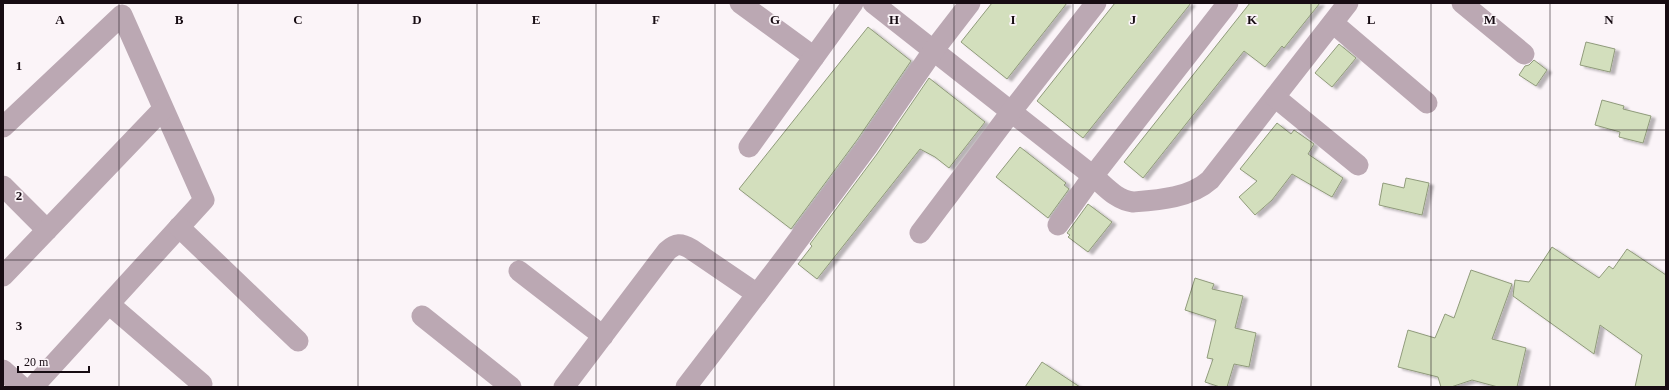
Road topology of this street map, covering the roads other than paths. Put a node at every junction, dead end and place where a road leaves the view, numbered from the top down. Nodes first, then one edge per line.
1 (740, 3) edge
2 (853, 3) edge
3 (873, 3) edge
4 (970, 3) edge
5 (1096, 3) edge
6 (1228, 3) edge
7 (1348, 3) edge
8 (1462, 3) edge
9 (1333, 23) junction
10 (933, 51) junction
11 (1524, 54) dead end
12 (814, 57) junction
13 (1275, 97) junction
14 (1427, 103) dead end
15 (163, 109) junction
16 (1011, 112) junction
17 (3, 128) edge
18 (749, 147) dead end
19 (1358, 165) dead end
20 (1093, 176) junction
21 (3, 186) edge
22 (1058, 225) dead end
23 (179, 227) junction
24 (47, 230) junction
25 (920, 233) dead end
26 (519, 271) dead end
27 (3, 276) edge
28 (758, 294) junction
29 (109, 304) junction
30 (422, 316) dead end
31 (603, 336) junction
32 (298, 341) dead end
33 (3, 370) edge
34 (202, 384) dead end
35 (22, 387) edge
36 (33, 387) edge
37 (511, 387) edge
38 (564, 387) edge
39 (686, 387) edge

1 - 12 street
2 - 12 street
3 - 10 street
4 - 10 street
5 - 16 street
6 - 20 street
7 - 9 street
8 - 11 street
9 - 13 street
9 - 14 street
10 - 16 street
10 - 28 street
12 - 18 street
13 - 19 street
13 - 20 street
15 - 17 street
15 - 23 street
15 - 24 street
16 - 20 street
16 - 25 street
20 - 22 street
21 - 24 street
23 - 29 street
23 - 32 street
24 - 27 street
26 - 31 street
28 - 31 street
28 - 39 street
29 - 34 street
29 - 36 street
30 - 37 street
31 - 38 street
33 - 35 street

